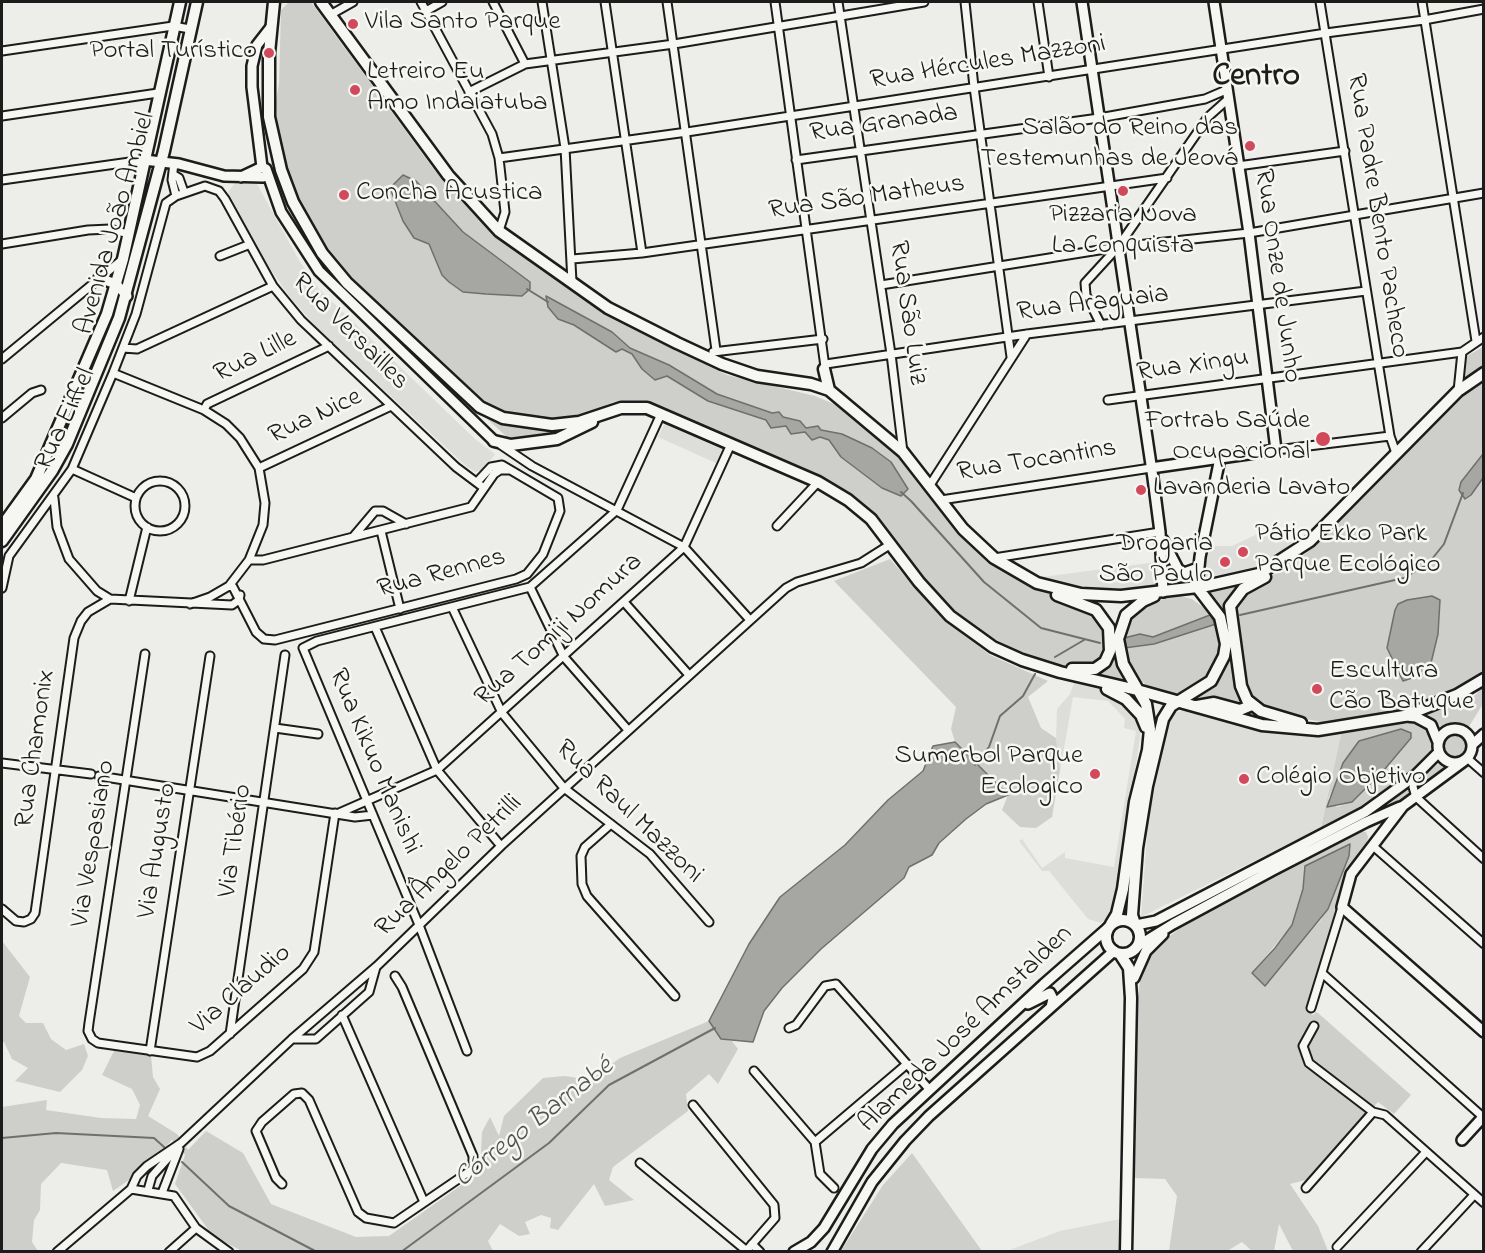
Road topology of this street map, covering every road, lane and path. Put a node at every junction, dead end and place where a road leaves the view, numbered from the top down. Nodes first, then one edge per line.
1 (180, 2) edge
2 (197, 2) edge
3 (274, 2) edge
4 (283, 2) edge
5 (353, 2) edge
6 (420, 2) edge
7 (442, 2) edge
8 (494, 2) edge
9 (542, 2) edge
10 (605, 2) edge
11 (667, 2) edge
12 (775, 2) edge
13 (838, 2) edge
14 (924, 2) edge
15 (965, 2) edge
16 (1038, 2) edge
17 (1082, 2) edge
18 (1214, 2) edge
19 (1320, 2) edge
20 (1422, 2) edge
21 (323, 6) edge
22 (1484, 9) edge
23 (426, 11) junction
24 (840, 16) junction
25 (1424, 20) junction
26 (271, 22) junction
27 (173, 26) junction
28 (778, 26) junction
29 (190, 29) junction
30 (1326, 33) junction
31 (674, 44) junction
32 (1220, 50) junction
33 (2, 51) edge
34 (611, 52) junction
35 (551, 61) junction
36 (525, 64) junction
37 (1093, 70) junction
38 (1049, 77) junction
39 (974, 87) junction
40 (469, 92) junction
41 (158, 93) junction
42 (1227, 95) junction
43 (855, 106) junction
44 (2, 116) edge
45 (791, 116) junction
46 (1099, 118) junction
47 (687, 132) junction
48 (980, 132) junction
49 (625, 141) junction
50 (565, 148) junction
51 (861, 150) junction
52 (1345, 151) junction
53 (499, 158) junction
54 (144, 160) junction
55 (796, 160) junction
56 (161, 161) junction
57 (174, 164) junction
58 (1238, 166) junction
59 (158, 174) junction
60 (264, 174) junction
61 (174, 175) junction
62 (1167, 178) junction
63 (2, 180) edge
64 (1109, 185) junction
65 (184, 192) junction
66 (1484, 193) edge
67 (176, 196) junction
68 (1453, 198) junction
69 (991, 202) junction
70 (1355, 215) junction
71 (872, 220) junction
72 (804, 230) junction
73 (499, 231) junction
74 (1249, 232) junction
75 (128, 234) junction
76 (141, 241) junction
77 (2, 244) edge
78 (703, 244) junction
79 (248, 245) junction
80 (1118, 247) junction
81 (642, 253) junction
82 (220, 256) dead end
83 (123, 259) junction
84 (572, 259) junction
85 (1001, 267) junction
86 (99, 278) junction
87 (116, 284) junction
88 (572, 285) junction
89 (881, 285) junction
90 (273, 286) junction
91 (1366, 291) junction
92 (127, 296) junction
93 (1258, 305) junction
94 (1130, 323) junction
95 (1101, 325) junction
96 (1028, 334) junction
97 (1008, 337) junction
98 (1484, 337) edge
99 (823, 339) junction
100 (1476, 341) junction
101 (328, 346) junction
102 (123, 348) junction
103 (716, 350) junction
104 (1462, 352) junction
105 (891, 354) junction
106 (706, 357) junction
107 (1011, 357) junction
108 (2, 359) edge
109 (1378, 363) junction
110 (825, 367) junction
111 (113, 373) junction
112 (1484, 373) edge
113 (1267, 378) junction
114 (811, 384) junction
115 (41, 390) dead end
116 (829, 390) junction
117 (1458, 391) junction
118 (1141, 395) junction
119 (1108, 400) dead end
120 (391, 406) junction
121 (204, 410) junction
122 (607, 412) junction
123 (661, 414) junction
124 (2, 418) edge
125 (1390, 436) junction
126 (494, 441) junction
127 (731, 444) junction
128 (1276, 450) junction
129 (903, 452) junction
130 (1396, 453) junction
131 (1220, 458) junction
132 (259, 468) junction
133 (1151, 468) junction
134 (72, 469) junction
135 (514, 471) junction
136 (477, 482) junction
137 (818, 482) junction
138 (930, 485) junction
139 (484, 488) junction
140 (54, 497) junction
141 (136, 498) junction
142 (940, 500) junction
143 (617, 510) junction
144 (406, 524) junction
145 (2, 526) edge
146 (777, 526) dead end
147 (147, 528) junction
148 (381, 531) junction
149 (1160, 532) junction
150 (352, 538) junction
151 (1314, 538) junction
152 (2, 541) edge
153 (891, 544) junction
154 (684, 547) junction
155 (994, 558) junction
156 (249, 560) junction
157 (1198, 568) junction
158 (1037, 583) junction
159 (229, 586) junction
160 (530, 587) junction
161 (1197, 587) junction
162 (2, 588) edge
163 (218, 592) junction
164 (1163, 592) junction
165 (240, 595) junction
166 (110, 599) junction
167 (129, 602) junction
168 (624, 602) junction
169 (190, 604) junction
170 (223, 605) junction
171 (232, 605) junction
172 (452, 607) junction
173 (400, 609) junction
174 (248, 615) junction
175 (750, 620) junction
176 (375, 627) junction
177 (145, 654) dead end
178 (285, 655) dead end
179 (210, 656) dead end
180 (564, 657) junction
181 (1045, 668) junction
182 (689, 675) junction
183 (1086, 678) junction
184 (1484, 679) edge
185 (1137, 690) junction
186 (1178, 701) junction
187 (1252, 705) junction
188 (1194, 707) junction
189 (1137, 710) junction
190 (502, 713) junction
191 (1404, 716) junction
192 (1346, 727) junction
193 (275, 728) junction
194 (628, 730) junction
195 (318, 734) dead end
196 (1484, 734) edge
197 (1473, 744) junction
198 (1438, 747) junction
199 (1148, 750) junction
200 (1465, 760) junction
201 (2, 763) edge
202 (55, 770) junction
203 (437, 770) junction
204 (1484, 773) edge
205 (1416, 775) junction
206 (126, 780) junction
207 (564, 788) junction
208 (189, 790) junction
209 (1416, 797) junction
210 (264, 802) junction
211 (367, 802) junction
212 (1402, 807) junction
213 (337, 813) junction
214 (373, 815) junction
215 (1366, 822) junction
216 (611, 824) junction
217 (501, 846) junction
218 (1373, 846) junction
219 (1484, 859) edge
220 (1342, 907) junction
221 (2, 909) edge
222 (709, 922) dead end
223 (1136, 924) junction
224 (1173, 924) junction
225 (419, 925) junction
226 (1110, 926) junction
227 (1484, 944) edge
228 (1138, 947) junction
229 (1117, 952) junction
230 (376, 966) junction
231 (1322, 973) junction
232 (395, 976) dead end
233 (1134, 978) junction
234 (675, 996) dead end
235 (1131, 998) junction
236 (1051, 1007) junction
237 (1021, 1008) junction
238 (1311, 1008) dead end
239 (342, 1015) junction
240 (1314, 1026) dead end
241 (789, 1028) dead end
242 (1484, 1032) edge
243 (230, 1034) junction
244 (92, 1039) joint
245 (292, 1039) junction
246 (150, 1051) junction
247 (467, 1051) dead end
248 (907, 1064) junction
249 (754, 1071) dead end
250 (929, 1089) junction
251 (693, 1105) dead end
252 (1373, 1112) junction
253 (1483, 1117) edge
254 (1462, 1140) dead end
255 (815, 1142) junction
256 (181, 1143) junction
257 (1426, 1152) junction
258 (640, 1163) dead end
259 (282, 1184) dead end
260 (834, 1188) dead end
261 (1306, 1188) dead end
262 (131, 1189) junction
263 (148, 1190) junction
264 (162, 1193) junction
265 (1474, 1194) junction
266 (424, 1202) junction
267 (1484, 1203) edge
268 (196, 1228) junction
269 (1337, 1247) dead end
270 (749, 1249) edge
271 (57, 1251) edge
272 (169, 1251) edge
273 (229, 1251) edge
274 (760, 1251) edge
275 (794, 1251) edge
276 (832, 1251) edge
277 (1126, 1251) edge
278 (1421, 1251) edge

1 - 27 main road, Avenida João Ambiel
2 - 29 main road, Avenida João Ambiel
3 - 26 main road
4 - 26 main road
5 - 21 street
6 - 23 street
7 - 23 street
8 - 36 street
9 - 35 street
10 - 34 street
11 - 31 street
12 - 28 street
13 - 24 street, Rua São Luiz
14 - 24 street
15 - 39 street
16 - 38 street
17 - 37 street
18 - 32 street, Rua Onze de Junho
19 - 30 street, Rua Padre Bento Pacheco
20 - 25 street
21 - 73 main road
22 - 25 street, Rua Hércules Mazzoni
23 - 40 street
24 - 28 street
24 - 43 street, Rua São Luiz
25 - 30 street, Rua Hércules Mazzoni
25 - 68 street
26 - 60 street
26 - 122 main road
27 - 29 street
27 - 33 street
27 - 41 main road, Avenida João Ambiel
28 - 31 street
28 - 45 street
29 - 56 main road, Avenida João Ambiel
30 - 32 street, Rua Hércules Mazzoni
30 - 52 street, Rua Padre Bento Pacheco
31 - 34 street
31 - 47 street
32 - 37 street, Rua Hércules Mazzoni
32 - 42 street, Rua Onze de Junho
34 - 35 street
34 - 49 street
35 - 36 street
35 - 50 street
36 - 40 street
37 - 38 street, Rua Hércules Mazzoni
37 - 46 street
38 - 39 street, Rua Hércules Mazzoni
39 - 43 street, Rua Hércules Mazzoni
39 - 48 street
40 - 53 street
41 - 44 street
41 - 54 main road, Avenida João Ambiel
42 - 46 street, Rua Granada
42 - 58 street, Rua Onze de Junho
42 - 62 street
43 - 45 street, Rua Hércules Mazzoni
43 - 51 street, Rua São Luiz
45 - 47 street, Rua Hércules Mazzoni
45 - 55 street
46 - 48 street, Rua Granada
46 - 64 street
47 - 49 street, Rua Hércules Mazzoni
47 - 78 street
48 - 51 street, Rua Granada
48 - 69 street
49 - 50 street, Rua Hércules Mazzoni
49 - 81 street
50 - 53 street, Rua Hércules Mazzoni
50 - 84 street
51 - 55 street, Rua Granada
51 - 71 street, Rua São Luiz
52 - 58 street
52 - 70 street, Rua Padre Bento Pacheco
53 - 73 street
54 - 56 street
54 - 63 street
54 - 75 main road, Avenida João Ambiel
55 - 72 street
56 - 57 street
56 - 59 main road, Avenida João Ambiel
57 - 59 street
57 - 60 street
57 - 61 street
58 - 74 street, Rua Onze de Junho
59 - 76 main road, Avenida João Ambiel
60 - 126 street
61 - 65 street
61 - 67 street
62 - 64 street, Rua São Matheus
62 - 80 street
64 - 69 street, Rua São Matheus
64 - 80 street
65 - 67 street, Rua Versailles
65 - 79 street, Rua Versailles
66 - 68 street
67 - 102 street, Rua Eiffel
68 - 70 street
68 - 100 street
69 - 71 street, Rua São Matheus
69 - 85 street
70 - 74 street
70 - 91 street, Rua Padre Bento Pacheco
71 - 72 street, Rua São Matheus
71 - 89 street, Rua São Luiz
72 - 78 street, Rua São Matheus
72 - 99 street
73 - 88 main road
74 - 80 street
74 - 93 street, Rua Onze de Junho
75 - 76 main road
75 - 77 street
75 - 83 main road, Avenida João Ambiel
76 - 92 main road, Avenida João Ambiel
78 - 81 street, Rua São Matheus
78 - 103 street
79 - 82 street
79 - 90 street, Rua Versailles
80 - 85 street
80 - 94 street
80 - 95 street
81 - 84 street, Rua São Matheus
83 - 86 street
83 - 87 main road, Avenida João Ambiel
84 - 88 street
85 - 89 street
85 - 97 street
86 - 87 street
86 - 108 street
87 - 92 street
87 - 145 main road, Avenida João Ambiel
88 - 106 main road
89 - 105 street, Rua São Luiz
90 - 101 street, Rua Versailles
90 - 102 street
91 - 93 street, Rua Araguaia
91 - 109 street, Rua Padre Bento Pacheco
92 - 152 main road, Avenida João Ambiel
93 - 94 street, Rua Araguaia
93 - 113 street, Rua Onze de Junho
94 - 95 street, Rua Araguaia
94 - 118 street
95 - 96 street, Rua Araguaia
96 - 97 street, Rua Araguaia
96 - 107 street
97 - 105 street, Rua Araguaia
97 - 107 street
98 - 100 street
99 - 103 street
99 - 110 street
100 - 104 street
101 - 120 street, Rua Versailles
101 - 121 street, Rua Lille
102 - 111 street, Rua Eiffel
103 - 106 street
104 - 109 street, Rua Xingu
104 - 117 street
105 - 110 street, Rua Araguaia
105 - 129 street, Rua São Luiz
106 - 114 main road
107 - 138 street
109 - 113 street, Rua Xingu
109 - 125 street, Rua Padre Bento Pacheco
110 - 114 main road
110 - 116 main road
111 - 121 street
111 - 134 street, Rua Eiffel
112 - 117 main road
113 - 118 street, Rua Xingu
113 - 128 street, Rua Onze de Junho
114 - 116 main road
115 - 124 street
116 - 129 main road
117 - 130 main road
118 - 119 street, Rua Xingu
118 - 133 street
120 - 132 street, Rua Nice
120 - 136 street, Rua Versailles
121 - 132 street
122 - 123 main road
122 - 126 main road
123 - 127 main road
123 - 143 street
125 - 128 street, Rua Tocantins
125 - 130 street, Rua Padre Bento Pacheco
126 - 143 street
127 - 137 main road
127 - 154 street, Rua Tomiji Nomura
128 - 131 street, Rua Tocantins
129 - 138 main road
130 - 151 main road
131 - 133 street, Rua Tocantins
131 - 157 street
132 - 156 street
133 - 142 street, Rua Tocantins
133 - 149 street
134 - 140 street, Rua Eiffel
134 - 141 street
135 - 136 street
135 - 139 street
135 - 173 street, Rua Rennes
136 - 139 street, Rua Versailles
137 - 146 street
137 - 153 main road
138 - 142 main road
139 - 144 street
140 - 162 street, Rua Eiffel
140 - 166 street
141 - 147 street
141 - 147 street
142 - 155 main road
143 - 154 street
143 - 160 street
144 - 148 street
144 - 150 street
147 - 167 street
148 - 150 street
148 - 173 street
149 - 155 street
149 - 157 street
149 - 164 street
150 - 156 street
151 - 161 main road
151 - 187 main road
153 - 175 street, Rua Ângelo Petrilli
153 - 181 main road
154 - 168 street, Rua Tomiji Nomura
154 - 175 street
155 - 158 main road
156 - 159 street
157 - 161 street
158 - 164 main road
158 - 181 main road
159 - 163 street
159 - 165 street
160 - 172 street
160 - 180 street
161 - 164 main road
161 - 186 main road
163 - 169 street
163 - 170 street
164 - 185 main road
165 - 171 street
165 - 174 street, Rua Rennes
166 - 167 street
166 - 202 street, Rua Chamonix
167 - 169 street
168 - 180 street, Rua Tomiji Nomura
168 - 182 street
169 - 170 street
170 - 171 street
171 - 174 street, Rua Rennes
172 - 176 street
172 - 190 street, Rua Raul Mazzoni
173 - 174 street, Rua Rennes
175 - 182 street, Rua Ângelo Petrilli
176 - 203 street
176 - 211 street, Rua Kikuo Manishi
177 - 206 street, Via Vespasiano
178 - 193 street, Via Tibério
179 - 208 street, Via Augusto
180 - 190 street, Rua Tomiji Nomura
180 - 194 street
181 - 183 main road
182 - 194 street, Rua Ângelo Petrilli
183 - 185 main road
183 - 189 main road
184 - 191 main road
185 - 186 main road
185 - 189 main road
185 - 199 main road
186 - 188 main road
186 - 223 main road
187 - 188 main road
187 - 192 main road
188 - 192 main road
189 - 199 main road
190 - 203 street, Rua Tomiji Nomura
190 - 207 street, Rua Raul Mazzoni
191 - 192 main road
191 - 198 street
193 - 195 street
193 - 210 street, Via Tibério
194 - 207 street, Rua Ângelo Petrilli
196 - 197 street
197 - 198 street
197 - 200 street
198 - 200 street
198 - 205 street
199 - 226 main road
200 - 204 street
200 - 209 street
201 - 202 street
202 - 206 street
202 - 221 street, Rua Chamonix
203 - 211 street, Rua Tomiji Nomura
203 - 217 street
205 - 209 street
205 - 223 street
206 - 208 street
206 - 244 street, Via Vespasiano
207 - 216 street, Rua Raul Mazzoni
207 - 217 street, Rua Ângelo Petrilli
208 - 210 street
208 - 246 street, Via Augusto
209 - 212 street
209 - 219 street
210 - 213 street
210 - 243 street, Via Tibério
211 - 213 street, Rua Tomiji Nomura
211 - 214 street, Rua Kikuo Manishi
212 - 215 street
212 - 218 street
213 - 214 street
213 - 243 street, Via Cláudio
214 - 225 street, Rua Kikuo Manishi
215 - 218 street
215 - 224 street
216 - 222 street, Rua Raul Mazzoni
216 - 234 street
217 - 225 street, Rua Ângelo Petrilli
218 - 220 street
218 - 227 street
220 - 231 street
220 - 242 street
223 - 226 main road
223 - 228 main road
224 - 228 street
224 - 233 street
225 - 230 street, Rua Ângelo Petrilli
225 - 247 street, Rua Kikuo Manishi
226 - 229 main road
226 - 237 street, Alameda José Amstalden
228 - 229 main road
228 - 233 main road
229 - 235 main road
229 - 236 street
230 - 239 street
230 - 245 street, Rua Ângelo Petrilli
231 - 238 street
231 - 253 street
232 - 266 street
233 - 235 main road
235 - 277 main road
236 - 237 street
236 - 276 street
237 - 250 street, Alameda José Amstalden
239 - 245 street
239 - 266 street
240 - 252 street
241 - 248 street
243 - 246 street, Via Cláudio
244 - 246 street, Via Cláudio
245 - 256 street, Rua Ângelo Petrilli
248 - 250 street
248 - 255 street
249 - 255 street
250 - 275 street, Alameda José Amstalden
251 - 270 street
252 - 257 street
252 - 261 street
253 - 254 street
255 - 260 street
256 - 262 street, Rua Ângelo Petrilli
256 - 263 street
256 - 264 street
257 - 265 street
257 - 269 street
258 - 270 street
259 - 266 street
262 - 263 street
262 - 271 street, Rua Ângelo Petrilli
263 - 264 street
264 - 268 street
265 - 267 street
265 - 278 street
268 - 272 street
268 - 273 street
270 - 274 street

